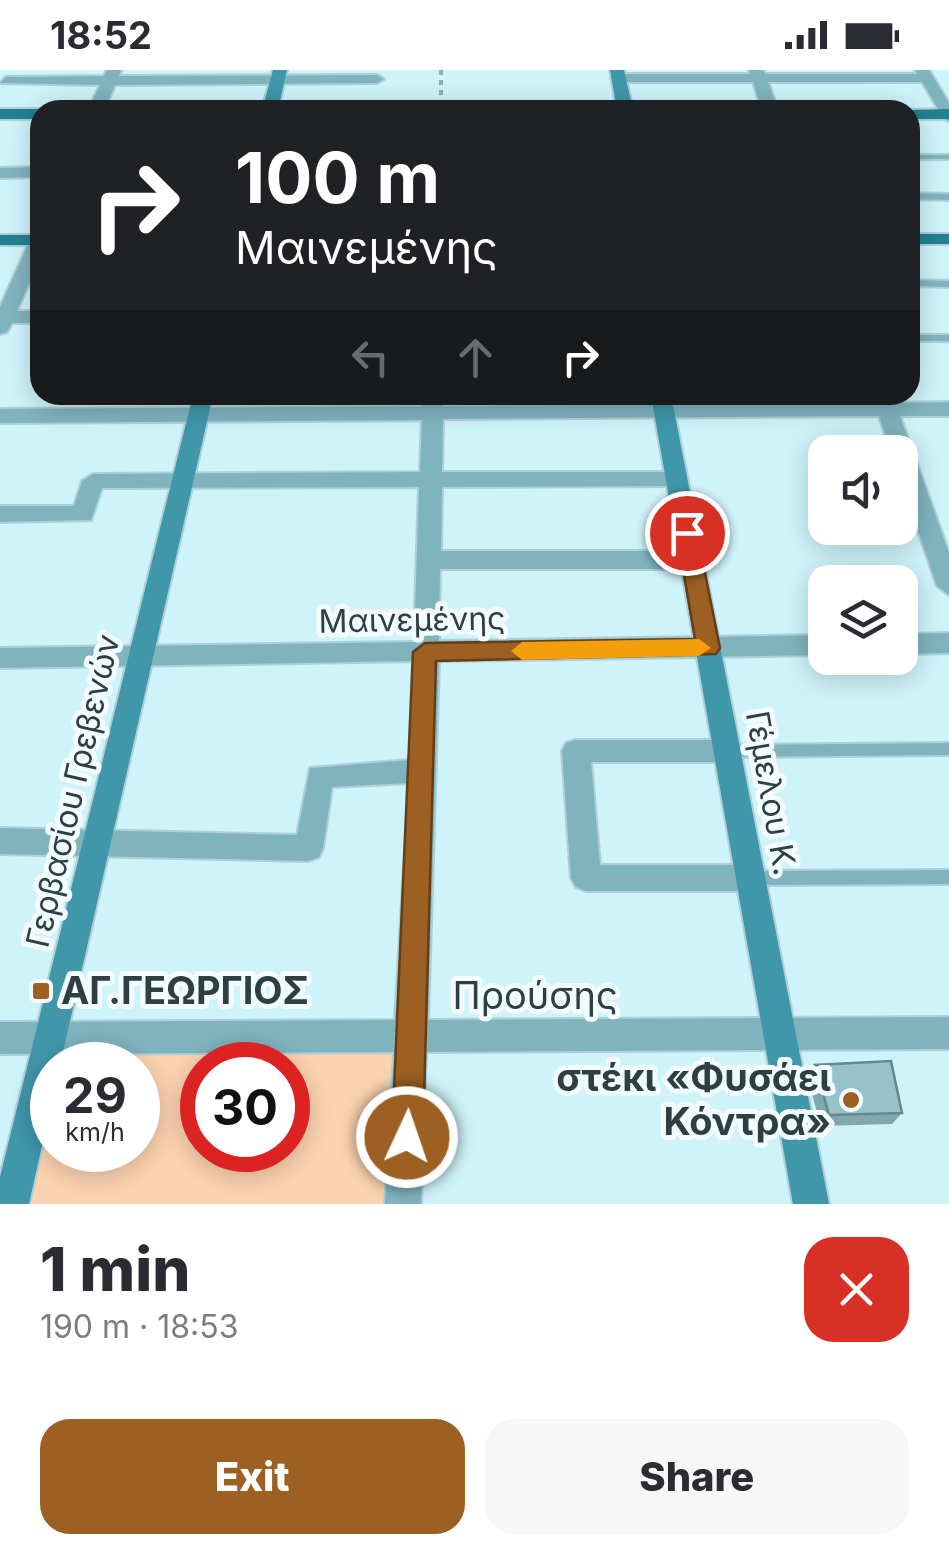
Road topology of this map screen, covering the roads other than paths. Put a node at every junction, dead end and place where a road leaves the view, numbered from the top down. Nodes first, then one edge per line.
1 (618, 74) edge
2 (758, 74) edge
3 (924, 74) edge
4 (112, 75) edge
5 (279, 75) edge
6 (6, 80) dead end
7 (377, 80) dead end
8 (101, 100) edge
9 (273, 100) edge
10 (623, 100) edge
11 (767, 100) edge
12 (0, 114) edge
13 (30, 114) edge
14 (920, 114) edge
15 (949, 115) edge
16 (920, 156) edge
17 (949, 157) edge
18 (0, 172) edge
19 (30, 172) edge
20 (920, 196) edge
21 (949, 197) edge
22 (920, 239) edge
23 (949, 239) edge
24 (0, 240) edge
25 (30, 240) edge
26 (30, 260) edge
27 (920, 284) edge
28 (949, 284) edge
29 (4, 312) edge
30 (30, 316) edge
31 (920, 338) edge
32 (949, 338) edge
33 (316, 405) edge
34 (432, 405) edge
35 (663, 405) edge
36 (886, 405) edge
37 (912, 405) edge
38 (200, 406) edge
39 (949, 409) edge
40 (0, 416) edge
41 (677, 479) junction
42 (430, 480) junction
43 (182, 481) junction
44 (0, 514) edge
45 (428, 560) junction
46 (692, 560) junction
47 (948, 582) edge
48 (949, 643) edge
49 (918, 644) edge
50 (808, 646) edge
51 (708, 648) junction
52 (425, 652) junction
53 (141, 656) junction
54 (0, 658) edge
55 (949, 749) edge
56 (727, 751) junction
57 (423, 771) junction
58 (0, 840) edge
59 (96, 844) junction
60 (949, 877) edge
61 (751, 878) junction
62 (949, 1032) edge
63 (413, 1036) junction
64 (780, 1036) junction
65 (0, 1038) edge
66 (50, 1038) junction
67 (11, 1204) edge
68 (404, 1204) edge
69 (812, 1204) edge

1 - 2 street
1 - 10 main road
2 - 3 street
2 - 11 street
3 - 15 street
4 - 5 street
4 - 6 street
4 - 8 street
5 - 7 street
5 - 9 main road
12 - 13 main road
14 - 15 main road
16 - 17 lane
18 - 19 street
20 - 21 lane
22 - 23 main road
24 - 25 main road
26 - 29 street
27 - 28 lane
29 - 30 street
31 - 32 lane
33 - 38 street
34 - 42 street
35 - 41 main road, Γέμελου Κ.
36 - 47 street
37 - 39 street
38 - 40 street
38 - 43 main road, Γερβασίου Γρεβενών
41 - 42 street
41 - 46 main road, Γέμελου Κ.
42 - 43 street
42 - 45 street
43 - 44 street
43 - 53 main road, Γερβασίου Γρεβενών
45 - 46 street
45 - 52 street
46 - 51 main road, Γέμελου Κ.
48 - 49 street
50 - 51 street, Μαινεμένης
51 - 52 street, Μαινεμένης
51 - 56 main road, Γέμελου Κ.
52 - 53 street, Μαινεμένης
52 - 57 street
53 - 54 street, Μαινεμένης
53 - 59 main road, Γερβασίου Γρεβενών
55 - 56 lane
56 - 61 main road, Γέμελου Κ.
56 - 61 street
57 - 59 street
57 - 63 street
58 - 59 street
59 - 66 main road, Γερβασίου Γρεβενών
60 - 61 lane
61 - 64 main road, Γέμελου Κ.
62 - 64 street, Προύσης
63 - 64 street, Προύσης
63 - 66 street, Προύσης
63 - 68 street
64 - 69 main road, Γέμελου Κ.
65 - 66 street, Προύσης
66 - 67 main road, Γερβασίου Γρεβενών

